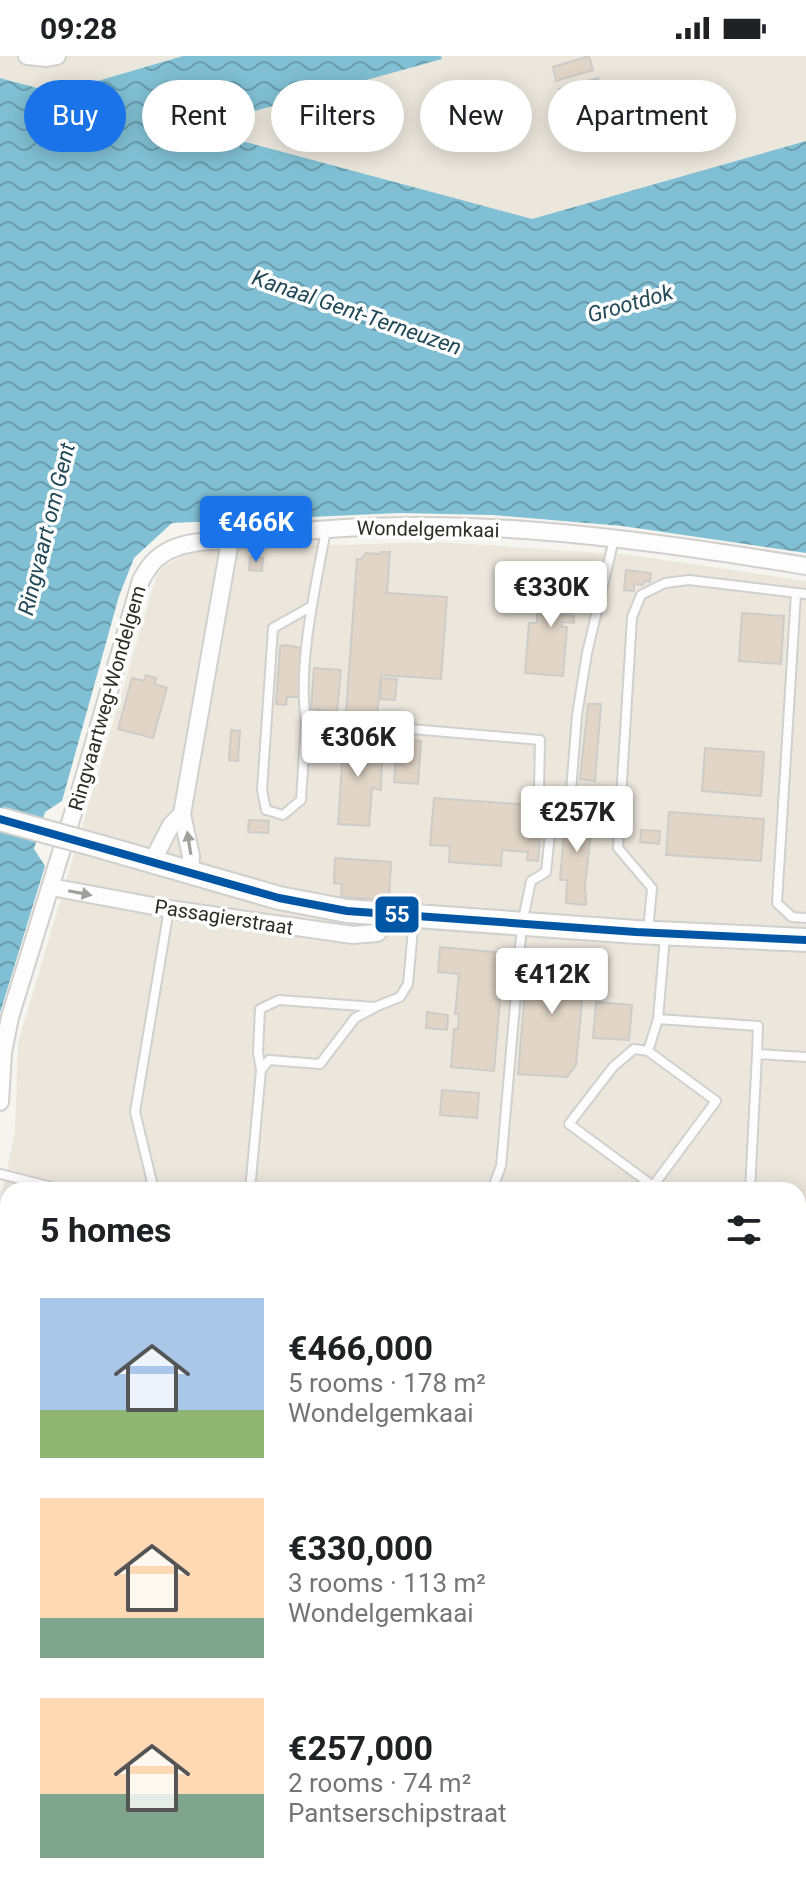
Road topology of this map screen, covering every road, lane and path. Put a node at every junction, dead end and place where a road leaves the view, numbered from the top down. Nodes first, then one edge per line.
1 (27, 56) edge
2 (57, 56) edge
3 (326, 528) junction
4 (614, 538) junction
5 (230, 541) junction
6 (806, 566) edge
7 (801, 594) edge
8 (312, 606) junction
9 (306, 720) junction
10 (553, 805) junction
11 (182, 814) junction
12 (0, 819) edge
13 (152, 862) junction
14 (190, 873) junction
15 (51, 887) junction
16 (169, 909) junction
17 (385, 915) junction
18 (414, 917) junction
19 (806, 918) edge
20 (522, 924) junction
21 (657, 933) junction
22 (806, 940) edge
23 (375, 1007) junction
24 (658, 1019) junction
25 (648, 1051) junction
26 (757, 1054) junction
27 (806, 1057) edge
28 (261, 1070) junction
29 (0, 1102) edge
30 (0, 1174) edge
31 (32, 1182) edge
32 (152, 1182) edge
33 (251, 1182) edge
34 (495, 1182) edge
35 (648, 1182) edge
36 (656, 1182) edge
37 (750, 1182) edge

1 - 2 street
3 - 4 street, Wondelgemkaai
3 - 5 street, Wondelgemkaai
3 - 8 lane
4 - 6 street, Wondelgemkaai
4 - 10 lane
5 - 11 street
5 - 15 street, Ringvaartweg-Wondelgem
7 - 19 lane
7 - 21 lane
8 - 9 lane
8 - 9 lane
9 - 10 lane
10 - 20 lane
11 - 13 street
14 -> 11 street
12 - 13 main road, bridge
13 - 14 main road
14 - 17 main road
15 -> 16 street, Passagierstraat
15 - 29 street, Ringvaartweg-Wondelgem
16 - 17 street, Passagierstraat
16 - 32 lane
17 - 18 main road
18 - 20 main road
18 - 23 lane
20 - 21 main road
20 - 34 lane
21 - 22 main road
21 - 24 lane
23 - 28 lane
23 - 28 lane
24 - 25 lane
24 - 26 lane
25 - 35 lane
25 - 36 lane
26 - 27 lane
26 - 37 lane
28 - 33 lane
30 - 31 lane

